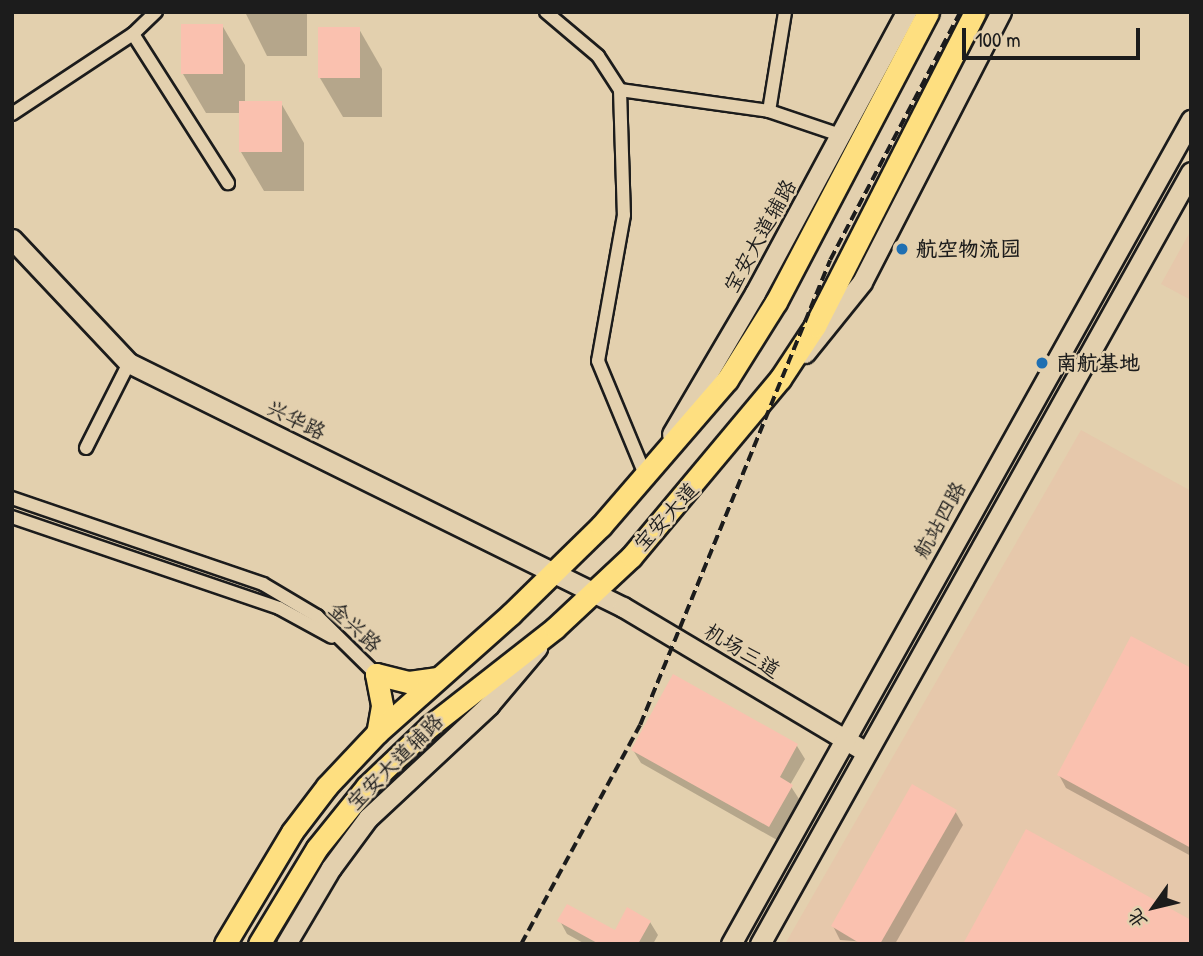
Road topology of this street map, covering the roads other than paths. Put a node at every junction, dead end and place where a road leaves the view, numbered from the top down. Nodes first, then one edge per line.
1 (156, 12) edge
2 (546, 12) edge
3 (785, 12) edge
4 (906, 12) edge
5 (928, 12) edge
6 (975, 12) edge
7 (1002, 12) edge
8 (133, 34) junction
9 (620, 90) junction
10 (769, 111) junction
11 (12, 114) edge
12 (1191, 120) edge
13 (840, 135) junction
14 (1191, 172) edge
15 (228, 183) dead end
16 (12, 239) edge
17 (129, 363) junction
18 (780, 379) junction
19 (86, 448) dead end
20 (646, 477) junction
21 (12, 498) edge
22 (12, 517) edge
23 (554, 572) junction
24 (595, 592) junction
25 (555, 628) junction
26 (376, 674) junction
27 (438, 678) junction
28 (377, 733) junction
29 (844, 738) junction
30 (865, 751) junction
31 (225, 944) edge
32 (259, 944) edge
33 (286, 944) edge
34 (731, 944) edge
35 (760, 944) edge

1 - 8 street
2 - 9 street
3 - 10 street
4 - 13 street, 宝安大道辅路
5 - 20 main road, 宝安大道
6 - 18 main road, 宝安大道
7 - 18 street
8 - 11 street
8 - 15 street
9 - 10 street
9 - 20 street
10 - 13 street
12 - 29 street, 航站四路
13 - 20 street, 宝安大道辅路
14 - 30 street
16 - 17 street, 兴华路
17 - 19 street
17 - 23 street, 兴华路
18 - 24 main road, 宝安大道
20 - 23 main road, 宝安大道
21 - 26 street, 金兴路
22 - 26 street, 金兴路
23 - 24 street, 兴华路
23 - 27 main road, 宝安大道
24 - 25 main road, 宝安大道
24 - 29 street, 机场三道
25 - 32 main road, 宝安大道
25 - 33 street, 宝安大道辅路
26 - 27 main road
26 - 28 main road
27 - 28 main road, 宝安大道
28 - 31 main road, 宝安大道
29 - 30 street, 机场三道
29 - 34 street, 航站四路
30 - 35 street

